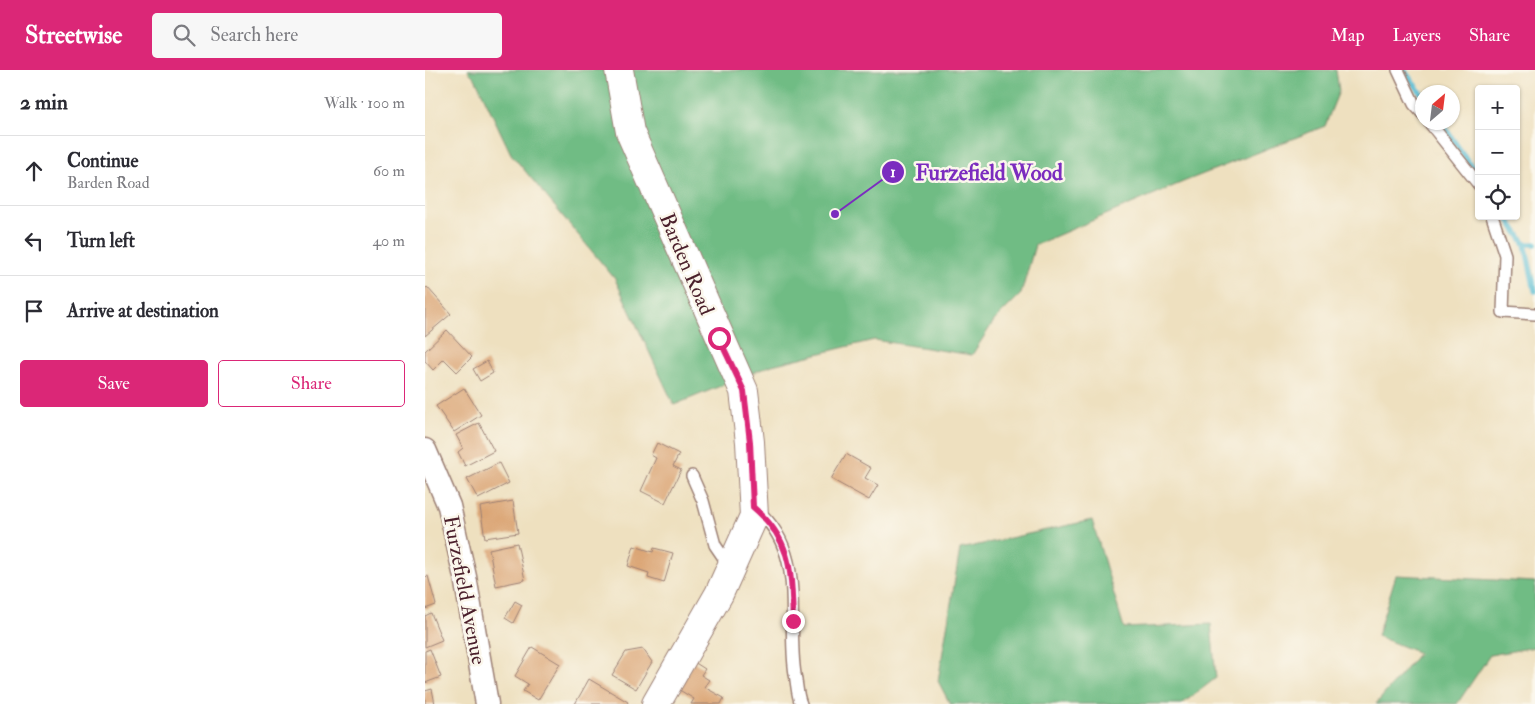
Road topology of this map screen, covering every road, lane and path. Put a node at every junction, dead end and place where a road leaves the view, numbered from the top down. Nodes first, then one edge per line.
1 (619, 70) edge
2 (1398, 70) edge
3 (1415, 105) edge
4 (1435, 130) edge
5 (1475, 180) edge
6 (1493, 220) edge
7 (1535, 314) edge
8 (425, 450) edge
9 (692, 476) dead end
10 (753, 507) junction
11 (730, 567) junction
12 (487, 704) edge
13 (656, 704) edge
14 (801, 704) edge

1 - 10 street, Barden Road
2 - 3 lane
4 - 5 lane
6 - 7 lane
8 - 12 street, Furzefield Avenue
9 - 11 lane
10 - 11 street, Barden Road
10 - 14 lane
11 - 13 street, Barden Road

